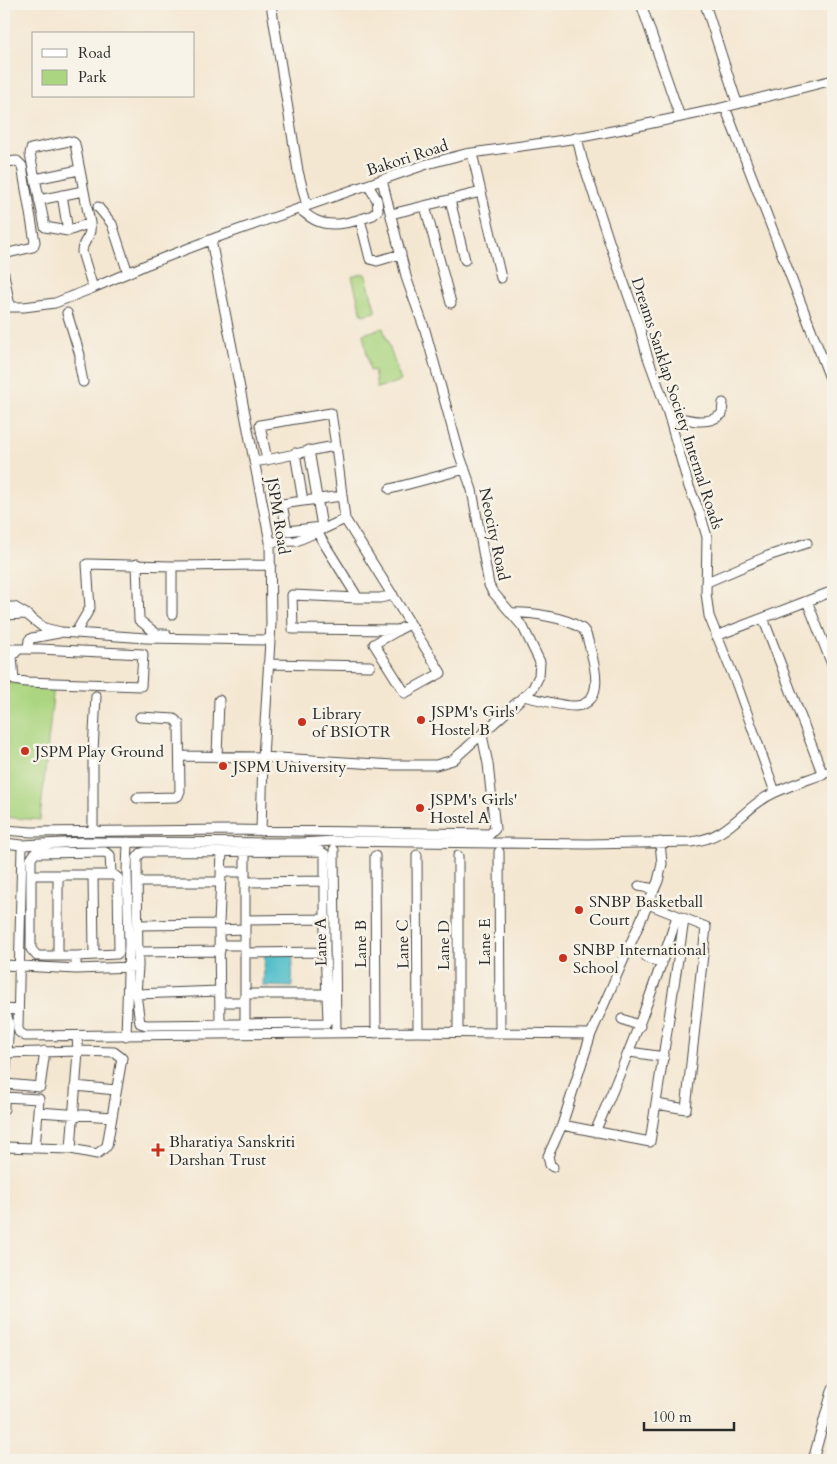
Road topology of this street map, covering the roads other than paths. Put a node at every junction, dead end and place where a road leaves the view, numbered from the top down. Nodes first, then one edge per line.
1 (271, 4) edge
2 (641, 4) edge
3 (705, 4) edge
4 (709, 4) edge
5 (833, 80) edge
6 (740, 103) junction
7 (725, 107) junction
8 (680, 117) junction
9 (576, 137) junction
10 (472, 153) junction
11 (4, 162) edge
12 (80, 170) junction
13 (35, 180) junction
14 (382, 180) junction
15 (368, 184) junction
16 (83, 191) junction
17 (481, 192) junction
18 (62, 195) junction
19 (39, 200) junction
20 (450, 200) junction
21 (425, 206) junction
22 (303, 207) junction
23 (98, 208) dead end
24 (391, 214) junction
25 (360, 220) junction
26 (90, 223) junction
27 (68, 231) junction
28 (211, 240) junction
29 (4, 254) edge
30 (401, 254) junction
31 (465, 260) dead end
32 (128, 273) junction
33 (4, 274) edge
34 (501, 278) dead end
35 (94, 288) junction
36 (451, 303) dead end
37 (7, 307) edge
38 (67, 313) dead end
39 (83, 382) dead end
40 (833, 386) edge
41 (723, 403) dead end
42 (669, 415) junction
43 (336, 446) junction
44 (309, 450) junction
45 (295, 453) junction
46 (268, 460) junction
47 (254, 462) junction
48 (464, 469) junction
49 (390, 489) dead end
50 (342, 496) junction
51 (317, 500) junction
52 (303, 501) junction
53 (344, 519) junction
54 (320, 529) junction
55 (270, 542) junction
56 (807, 543) dead end
57 (137, 564) junction
58 (271, 565) junction
59 (172, 566) junction
60 (706, 582) junction
61 (828, 594) dead end
62 (393, 595) junction
63 (358, 598) junction
64 (807, 601) junction
65 (4, 607) edge
66 (510, 613) junction
67 (4, 614) edge
68 (26, 614) junction
69 (172, 614) dead end
70 (763, 618) junction
71 (410, 624) junction
72 (398, 630) junction
73 (61, 632) junction
74 (76, 632) junction
75 (228, 634) dead end
76 (716, 636) junction
77 (269, 640) junction
78 (4, 649) edge
79 (24, 649) junction
80 (268, 664) junction
81 (370, 666) dead end
82 (833, 667) edge
83 (96, 696) dead end
84 (524, 696) junction
85 (219, 700) dead end
86 (140, 717) dead end
87 (482, 735) junction
88 (180, 756) junction
89 (217, 757) junction
90 (263, 757) junction
91 (833, 770) edge
92 (823, 775) junction
93 (776, 792) junction
94 (137, 798) dead end
95 (4, 830) edge
96 (93, 831) junction
97 (261, 831) junction
98 (128, 842) junction
99 (233, 842) junction
100 (660, 842) junction
101 (4, 843) edge
102 (22, 845) junction
103 (334, 850) dead end
104 (222, 852) junction
105 (232, 852) junction
106 (245, 852) junction
107 (499, 852) dead end
108 (417, 855) dead end
109 (375, 856) dead end
110 (458, 856) dead end
111 (221, 872) junction
112 (31, 875) junction
113 (62, 875) junction
114 (93, 875) junction
115 (113, 875) junction
116 (245, 877) junction
117 (325, 881) junction
118 (138, 882) junction
119 (221, 882) junction
120 (639, 886) dead end
121 (654, 890) junction
122 (138, 903) junction
123 (128, 904) junction
124 (648, 904) junction
125 (681, 918) junction
126 (325, 919) junction
127 (138, 925) junction
128 (245, 925) junction
129 (219, 927) junction
130 (220, 948) junction
131 (245, 949) junction
132 (138, 952) junction
133 (325, 952) junction
134 (94, 955) junction
135 (58, 956) junction
136 (76, 956) junction
137 (647, 958) dead end
138 (662, 964) junction
139 (4, 965) edge
140 (18, 967) junction
141 (133, 967) junction
142 (76, 969) junction
143 (220, 991) junction
144 (136, 994) junction
145 (327, 994) junction
146 (245, 998) junction
147 (221, 1002) junction
148 (4, 1009) edge
149 (18, 1010) junction
150 (4, 1017) edge
151 (622, 1019) dead end
152 (220, 1024) junction
153 (245, 1024) junction
154 (640, 1026) junction
155 (418, 1032) junction
156 (458, 1032) junction
157 (336, 1033) junction
158 (376, 1033) junction
159 (500, 1033) junction
160 (591, 1034) junction
161 (245, 1035) junction
162 (78, 1036) junction
163 (126, 1036) junction
164 (44, 1051) junction
165 (78, 1051) junction
166 (630, 1052) junction
167 (6, 1053) edge
168 (664, 1057) junction
169 (5, 1084) edge
170 (75, 1086) junction
171 (40, 1087) junction
172 (116, 1090) junction
173 (4, 1097) edge
174 (39, 1099) junction
175 (656, 1104) junction
176 (4, 1109) edge
177 (38, 1112) junction
178 (73, 1114) junction
179 (112, 1117) junction
180 (562, 1125) junction
181 (595, 1132) junction
182 (4, 1147) edge
183 (35, 1148) junction
184 (71, 1149) junction
185 (553, 1167) dead end
186 (833, 1388) edge
187 (813, 1460) edge

1 - 22 street
2 - 8 street
3 - 6 street
4 - 6 street
5 - 6 street, Bakori Road
6 - 7 street, Bakori Road
7 - 8 street, Bakori Road
7 - 40 street
8 - 9 street, Bakori Road
9 - 10 street, Bakori Road
9 - 42 street, Dreams Sanklap Society Internal Roads
10 - 14 street, Bakori Road
10 - 17 street
11 - 29 street
12 - 13 street
12 - 13 street
12 - 16 street
13 - 19 street
14 - 15 street, Bakori Road
14 - 24 street, Neocity Road
15 - 22 street, Bakori Road
15 - 25 street
16 - 18 street
16 - 26 street
17 - 20 street
17 - 34 street
18 - 19 street
18 - 27 street
19 - 27 street
20 - 21 street
20 - 31 street
21 - 24 street
21 - 36 street
22 - 25 street
22 - 28 street, Bakori Road
23 - 32 street
24 - 30 street, Neocity Road
25 - 30 street
26 - 27 street
26 - 35 street
28 - 32 street, Bakori Road
28 - 47 street, JSPM Road
30 - 48 street, Neocity Road
32 - 35 street, Bakori Road
33 - 37 street
35 - 37 street, Bakori Road
38 - 39 street
41 - 42 street
42 - 60 street, Dreams Sanklap Society Internal Roads
43 - 44 street
43 - 46 street
43 - 50 street
44 - 45 street
44 - 51 street
45 - 46 street
45 - 52 street
46 - 47 street
47 - 55 street, JSPM Road
48 - 49 street
48 - 66 street, Neocity Road
50 - 51 street
50 - 53 street
51 - 52 street
51 - 54 street
52 - 54 street
53 - 54 street
53 - 62 street
54 - 55 street
54 - 63 street
55 - 58 street, JSPM Road
56 - 60 street
57 - 59 street
57 - 74 street
57 - 75 street
58 - 59 street
58 - 77 street, JSPM Road
59 - 69 street
60 - 76 street, Dreams Sanklap Society Internal Roads
61 - 64 street
62 - 63 street
62 - 71 street
63 - 72 street
64 - 70 street
64 - 82 street
65 - 68 street
66 - 84 street, Neocity Road
66 - 84 street
67 - 68 street
68 - 73 street
70 - 76 street
70 - 92 street
71 - 72 street
71 - 72 street
73 - 74 street
73 - 79 street
74 - 77 street
76 - 93 street, Dreams Sanklap Society Internal Roads
77 - 80 street, JSPM Road
78 - 79 street
79 - 79 street
80 - 81 street
80 - 90 street, JSPM Road
83 - 96 street
84 - 87 street, Neocity Road
85 - 89 street
86 - 88 street
87 - 90 street, Neocity Road
87 - 97 street
88 - 89 street, Neocity Road
88 - 94 street
89 - 90 street, Neocity Road
90 - 97 street, JSPM Road
91 - 92 street
92 - 93 street
93 - 100 street
95 - 96 street
96 - 97 street
98 - 99 street
98 - 102 street
98 - 123 street
99 - 100 street
99 - 105 street
100 - 121 street
101 - 102 street
102 - 140 street
103 - 157 street, Lane A
104 - 105 street
104 - 111 street
104 - 118 street
105 - 106 street
106 - 116 street
106 - 117 street
107 - 159 street, Lane E
108 - 155 street, Lane C
109 - 158 street, Lane B
110 - 156 street, Lane D
111 - 116 street
111 - 119 street
112 - 113 street
112 - 115 street
112 - 135 street
113 - 114 street
113 - 135 street
114 - 115 street
114 - 134 street
115 - 134 street
116 - 117 street
116 - 128 street
117 - 126 street
118 - 119 street
118 - 122 street
119 - 129 street
120 - 121 street
121 - 124 street
122 - 123 street
122 - 127 street
123 - 141 street
124 - 125 street
124 - 160 street
125 - 138 street
125 - 168 street
125 - 175 street
126 - 128 street
126 - 133 street
127 - 129 street
127 - 132 street
128 - 129 street
128 - 131 street
129 - 130 street
130 - 131 street
130 - 132 street
130 - 143 street
131 - 133 street
131 - 146 street
132 - 141 street
133 - 145 street
134 - 136 street
135 - 136 street
136 - 142 street
137 - 138 street
138 - 154 street
139 - 140 street
140 - 142 street
140 - 149 street
141 - 142 street
141 - 144 street
141 - 163 street
143 - 144 street
143 - 147 street
144 - 152 street
145 - 146 street
145 - 153 street
146 - 147 street
146 - 153 street
147 - 152 street
148 - 149 street
149 - 162 street
150 - 167 street
151 - 154 street
152 - 153 street
153 - 161 street
154 - 166 street
155 - 156 street
155 - 158 street
156 - 159 street
157 - 158 street
157 - 161 street
159 - 160 street
160 - 180 street
161 - 163 street
162 - 163 street
162 - 165 street
164 - 165 street
164 - 167 street
164 - 171 street
165 - 170 street
165 - 172 street
166 - 168 street
166 - 181 street
167 - 169 street
168 - 175 street
169 - 171 street
169 - 173 street
170 - 172 street
170 - 178 street
171 - 174 street
172 - 179 street
173 - 174 street
173 - 176 street
174 - 177 street
175 - 181 street
177 - 178 street
177 - 183 street
178 - 179 street
178 - 184 street
179 - 184 street
180 - 181 street
180 - 185 street
182 - 183 street
183 - 184 street
186 - 187 street

